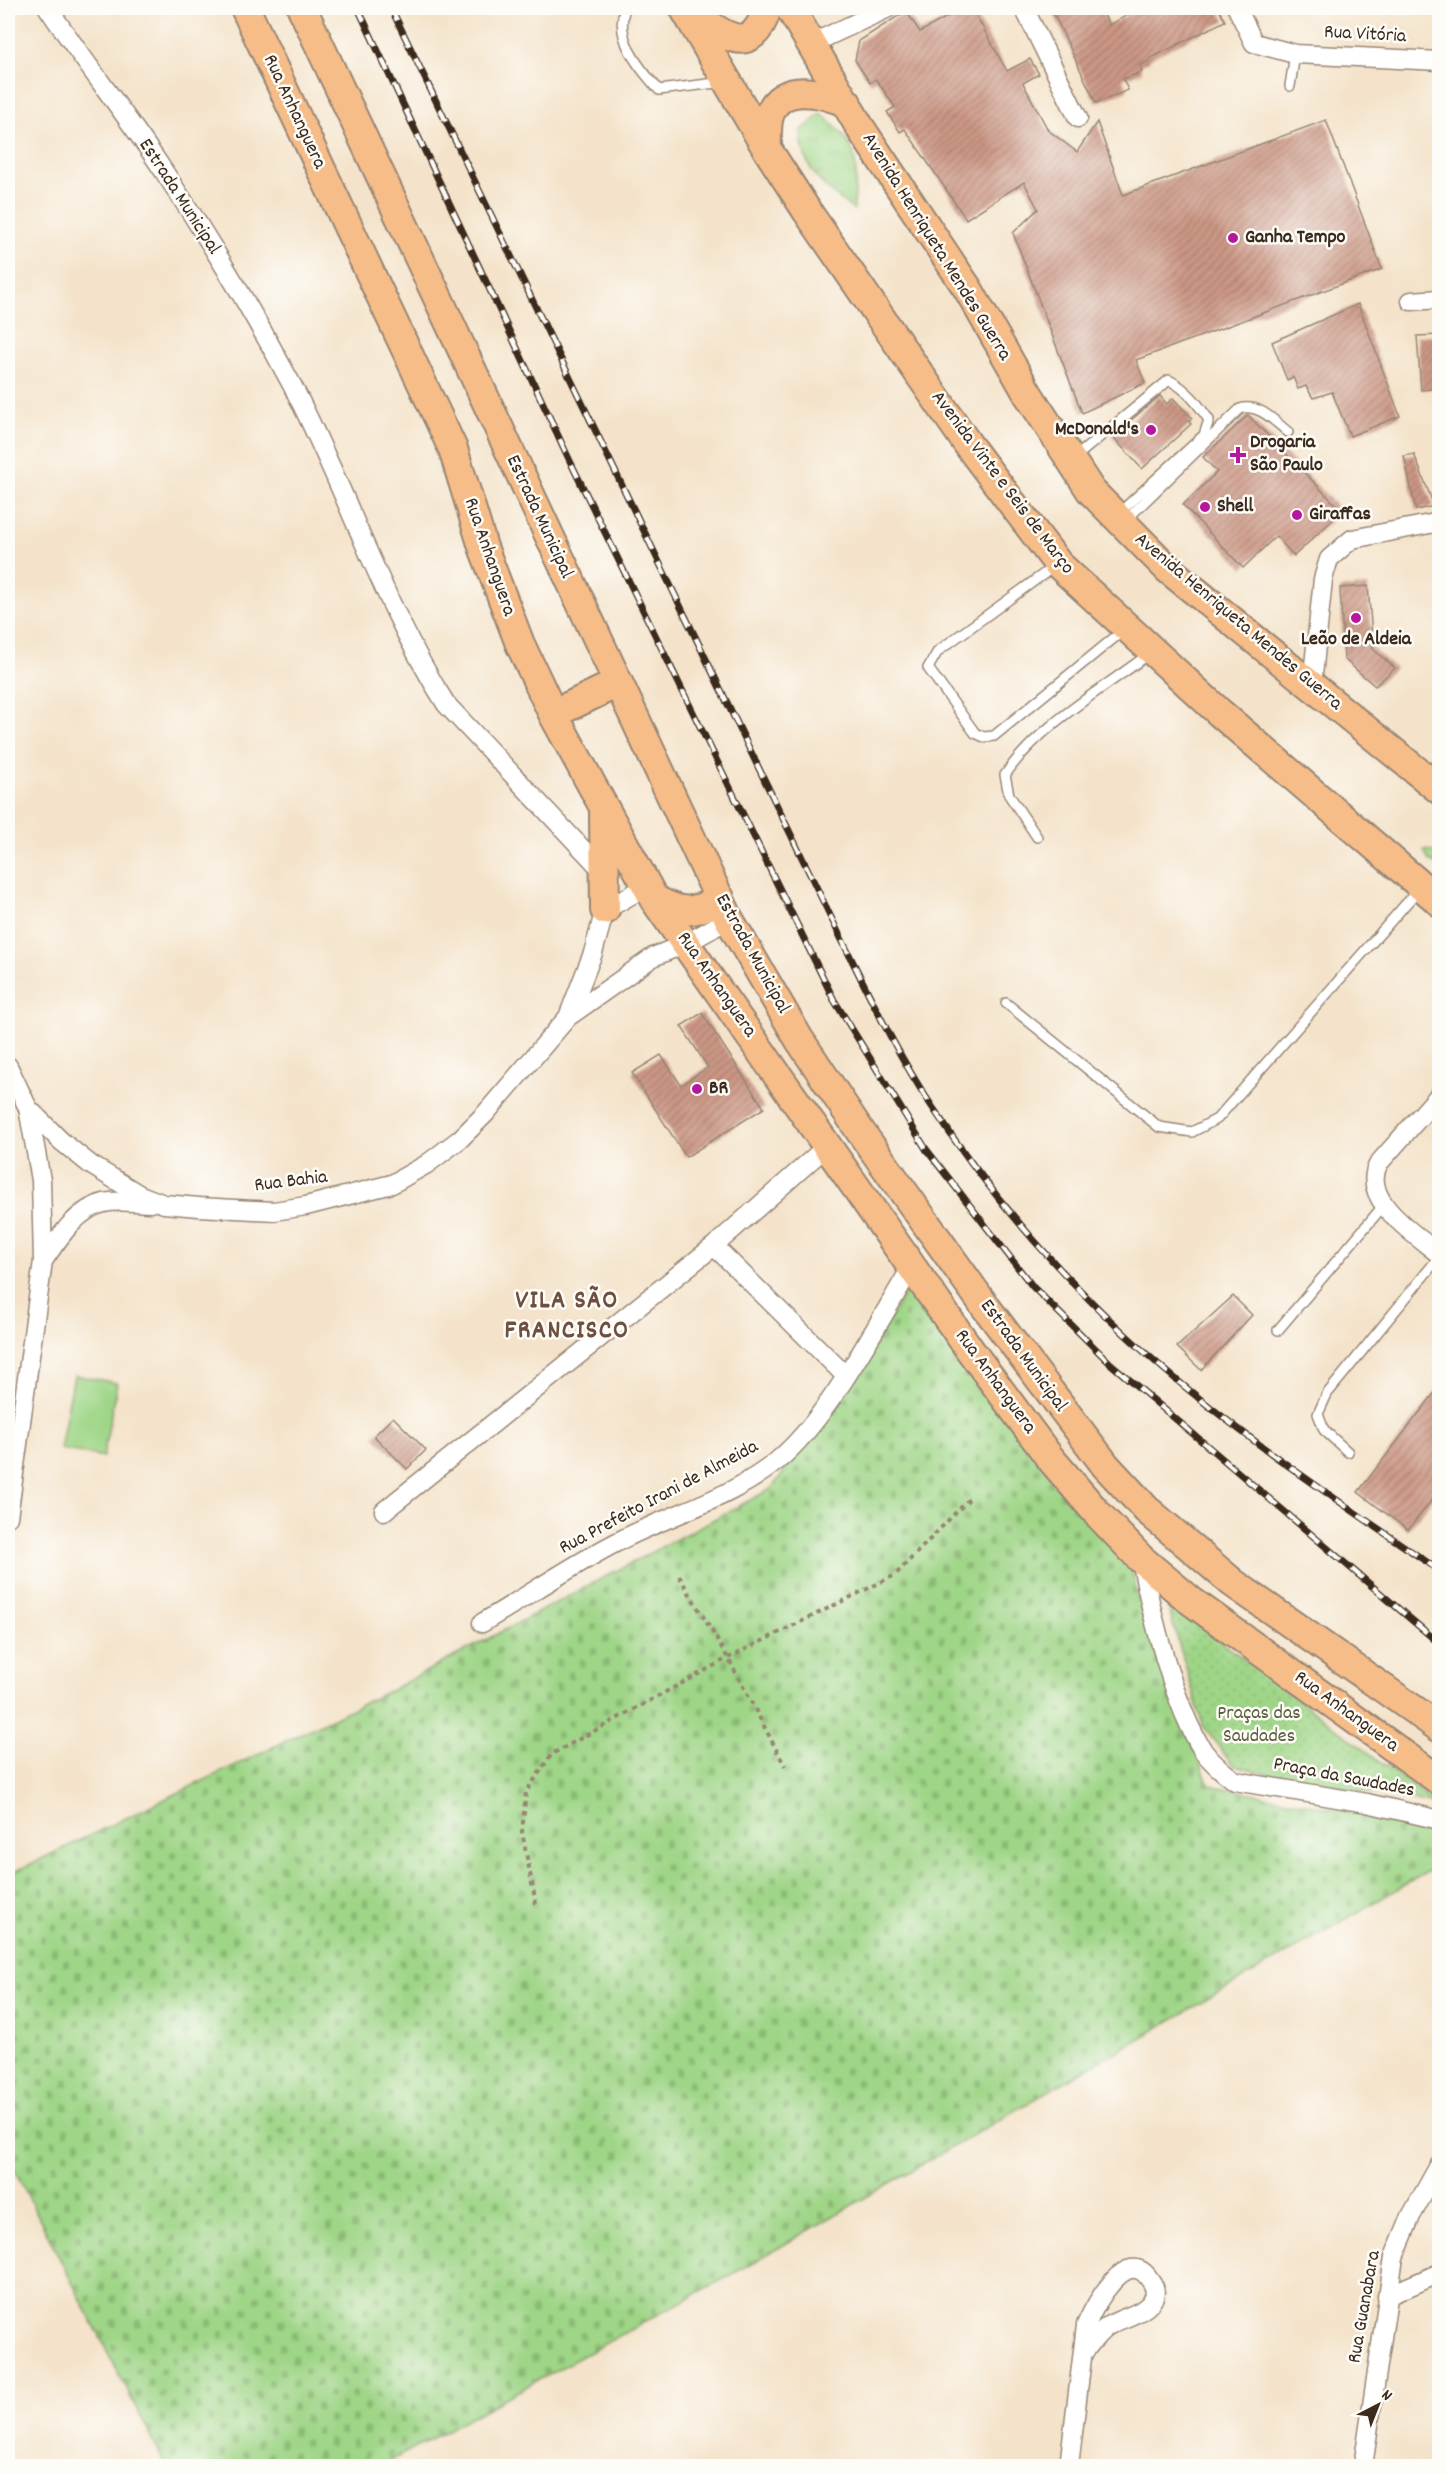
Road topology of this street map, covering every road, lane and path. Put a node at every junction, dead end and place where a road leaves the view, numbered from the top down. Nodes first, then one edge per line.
1 (48, 8) edge
2 (245, 8) edge
3 (302, 8) edge
4 (625, 8) edge
5 (686, 8) edge
6 (767, 8) edge
7 (790, 8) edge
8 (888, 8) edge
9 (1023, 8) edge
10 (1237, 8) edge
11 (812, 44) junction
12 (1295, 54) junction
13 (1440, 61) edge
14 (726, 82) junction
15 (1290, 86) dead end
16 (847, 103) junction
17 (1078, 118) dead end
18 (767, 149) junction
19 (1440, 299) edge
20 (1410, 301) dead end
21 (492, 418) junction
22 (1288, 432) dead end
23 (1071, 460) junction
24 (1118, 520) junction
25 (1440, 522) edge
26 (1058, 564) junction
27 (1126, 628) junction
28 (1152, 652) junction
29 (1312, 685) junction
30 (603, 690) junction
31 (553, 714) junction
32 (1440, 790) edge
33 (669, 794) junction
34 (604, 811) junction
35 (1037, 837) dead end
36 (605, 873) junction
37 (651, 893) junction
38 (1434, 895) edge
39 (724, 908) junction
40 (605, 910) junction
41 (687, 943) junction
42 (1006, 1003) dead end
43 (568, 1017) junction
44 (8, 1066) edge
45 (1440, 1094) edge
46 (28, 1108) junction
47 (827, 1146) junction
48 (164, 1204) junction
49 (1384, 1204) junction
50 (714, 1246) junction
51 (1440, 1255) edge
52 (43, 1261) junction
53 (911, 1268) junction
54 (1278, 1330) dead end
55 (845, 1375) junction
56 (1348, 1452) dead end
57 (970, 1498) dead end
58 (384, 1511) dead end
59 (8, 1517) edge
60 (1141, 1559) junction
61 (679, 1576) dead end
62 (482, 1623) dead end
63 (728, 1658) junction
64 (1440, 1728) edge
65 (785, 1766) dead end
66 (1440, 1781) edge
67 (1440, 1820) edge
68 (536, 1904) dead end
69 (1440, 2164) edge
70 (1440, 2273) edge
71 (1387, 2296) junction
72 (1083, 2353) junction
73 (1069, 2466) edge
74 (1363, 2466) edge

1 - 36 street, Estrada Municipal
2 - 31 main road, Rua Anhanguera
3 - 21 main road, Estrada Municipal
4 - 14 lane
5 - 6 main road
5 - 14 main road, Avenida Vinte e Seis de Março
7 - 11 main road, Avenida Henriqueta Mendes Guerra
8 - 11 street
9 - 17 street
10 - 12 street, Rua Vitória
11 - 16 main road, Avenida Henriqueta Mendes Guerra
12 - 13 street, Rua Vitória
12 - 15 lane
14 - 18 main road, Avenida Vinte e Seis de Março
16 - 18 main road
16 - 23 main road, Avenida Henriqueta Mendes Guerra
18 - 26 main road, Avenida Vinte e Seis de Março
19 - 20 street
21 - 30 main road
21 - 33 main road, Estrada Municipal
22 - 24 lane
23 - 24 main road, Avenida Henriqueta Mendes Guerra
23 - 24 lane
24 - 29 main road, Avenida Henriqueta Mendes Guerra
25 - 29 street
26 - 27 main road, Avenida Vinte e Seis de Março
26 - 27 lane
27 - 28 main road, Avenida Vinte e Seis de Março
28 - 35 lane
28 - 38 main road, Avenida Vinte e Seis de Março
29 - 32 main road, Avenida Henriqueta Mendes Guerra
30 - 31 main road
30 - 33 main road
31 - 34 main road, Rua Anhanguera
33 - 39 main road, Estrada Municipal
34 - 36 main road
34 - 37 main road, Rua Anhanguera
36 - 40 main road
37 - 39 main road
37 - 40 street
37 - 41 main road, Rua Anhanguera
38 - 42 lane
39 - 41 street
39 - 64 main road, Estrada Municipal
40 - 43 street
41 - 43 street
41 - 47 main road, Rua Anhanguera
43 - 48 street, Rua Bahia
44 - 46 street, Rua Bahia
45 - 49 street
46 - 48 street, Rua Bahia
46 - 52 street
47 - 50 street
47 - 53 main road, Rua Anhanguera
48 - 52 street
49 - 51 street
49 - 54 lane
50 - 55 street
50 - 58 street
51 - 56 lane
52 - 59 street
53 - 55 street, Rua Prefeito Irani de Almeida
53 - 60 main road, Rua Anhanguera
55 - 62 street, Rua Prefeito Irani de Almeida
57 - 63 path
60 - 66 main road, Rua Anhanguera
60 - 67 street, Praça da Saudades
61 - 63 path
63 - 65 path
63 - 68 path
69 - 71 street, Rua Guanabara
70 - 71 street
71 - 74 street, Rua Guanabara
72 - 72 street
72 - 73 street

